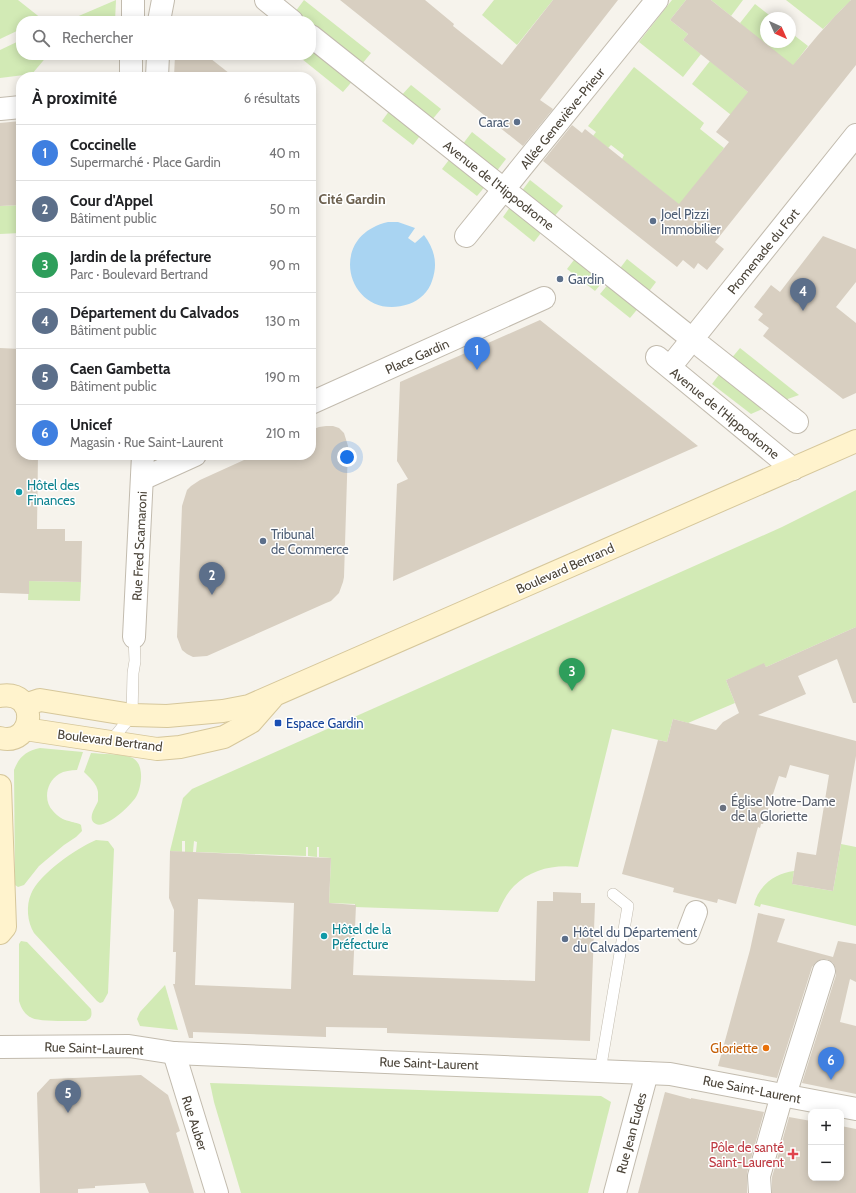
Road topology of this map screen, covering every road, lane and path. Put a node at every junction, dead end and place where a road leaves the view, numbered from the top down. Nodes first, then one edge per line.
1 (133, 0) edge
2 (162, 0) edge
3 (266, 0) edge
4 (657, 0) edge
5 (132, 16) edge
6 (160, 16) edge
7 (286, 16) edge
8 (316, 40) edge
9 (131, 60) edge
10 (158, 60) edge
11 (131, 72) edge
12 (157, 72) edge
13 (16, 107) edge
14 (0, 109) edge
15 (856, 135) edge
16 (504, 189) junction
17 (466, 236) dead end
18 (544, 298) dead end
19 (663, 362) joint
20 (316, 400) edge
21 (797, 422) dead end
22 (856, 441) edge
23 (143, 460) edge
24 (184, 460) edge
25 (793, 469) junction
26 (142, 479) junction
27 (134, 637) joint
28 (0, 696) edge
29 (274, 696) junction
30 (25, 704) junction
31 (132, 715) junction
32 (25, 728) junction
33 (111, 742) junction
34 (1, 743) edge
35 (0, 786) edge
36 (613, 894) dead end
37 (696, 912) dead end
38 (0, 933) edge
39 (688, 933) dead end
40 (824, 971) dead end
41 (0, 1047) edge
42 (174, 1053) junction
43 (600, 1070) junction
44 (647, 1073) junction
45 (783, 1095) junction
46 (856, 1109) edge
47 (217, 1193) edge
48 (615, 1193) edge
49 (760, 1193) edge

1 - 5 street
2 - 6 street
3 - 7 street
4 - 16 street, Allée Geneviève-Prieur
8 - 16 street, Avenue de l'Hippodrome
9 - 11 street
10 - 12 street
13 - 14 street
15 - 19 street, Promenade du Fort
16 - 17 street, Allée Geneviève-Prieur
16 - 21 street, Avenue de l'Hippodrome
18 - 20 street, Place Gardin
19 - 25 street, Avenue de l'Hippodrome
22 - 25 main road, Boulevard Bertrand
23 - 26 street, Rue Fred Scamaroni
24 - 26 street
25 - 29 main road, Boulevard Bertrand
26 - 27 street, Rue Fred Scamaroni
27 - 31 lane
28 - 30 main road
29 - 31 main road, Boulevard Bertrand
29 - 33 main road, Boulevard Bertrand
30 - 31 main road, Boulevard Bertrand
30 - 32 main road
31 - 33 lane
32 - 33 main road, Boulevard Bertrand
32 - 34 main road
35 - 38 main road
36 - 43 lane
37 - 39 street
40 - 45 street
41 - 42 street, Rue Saint-Laurent
42 - 43 street, Rue Saint-Laurent
42 - 47 street, Rue Auber
43 - 44 street, Rue Saint-Laurent
44 - 45 street, Rue Saint-Laurent
44 - 48 street, Rue Jean Eudes
45 - 46 street, Rue Saint-Laurent
45 - 49 street

